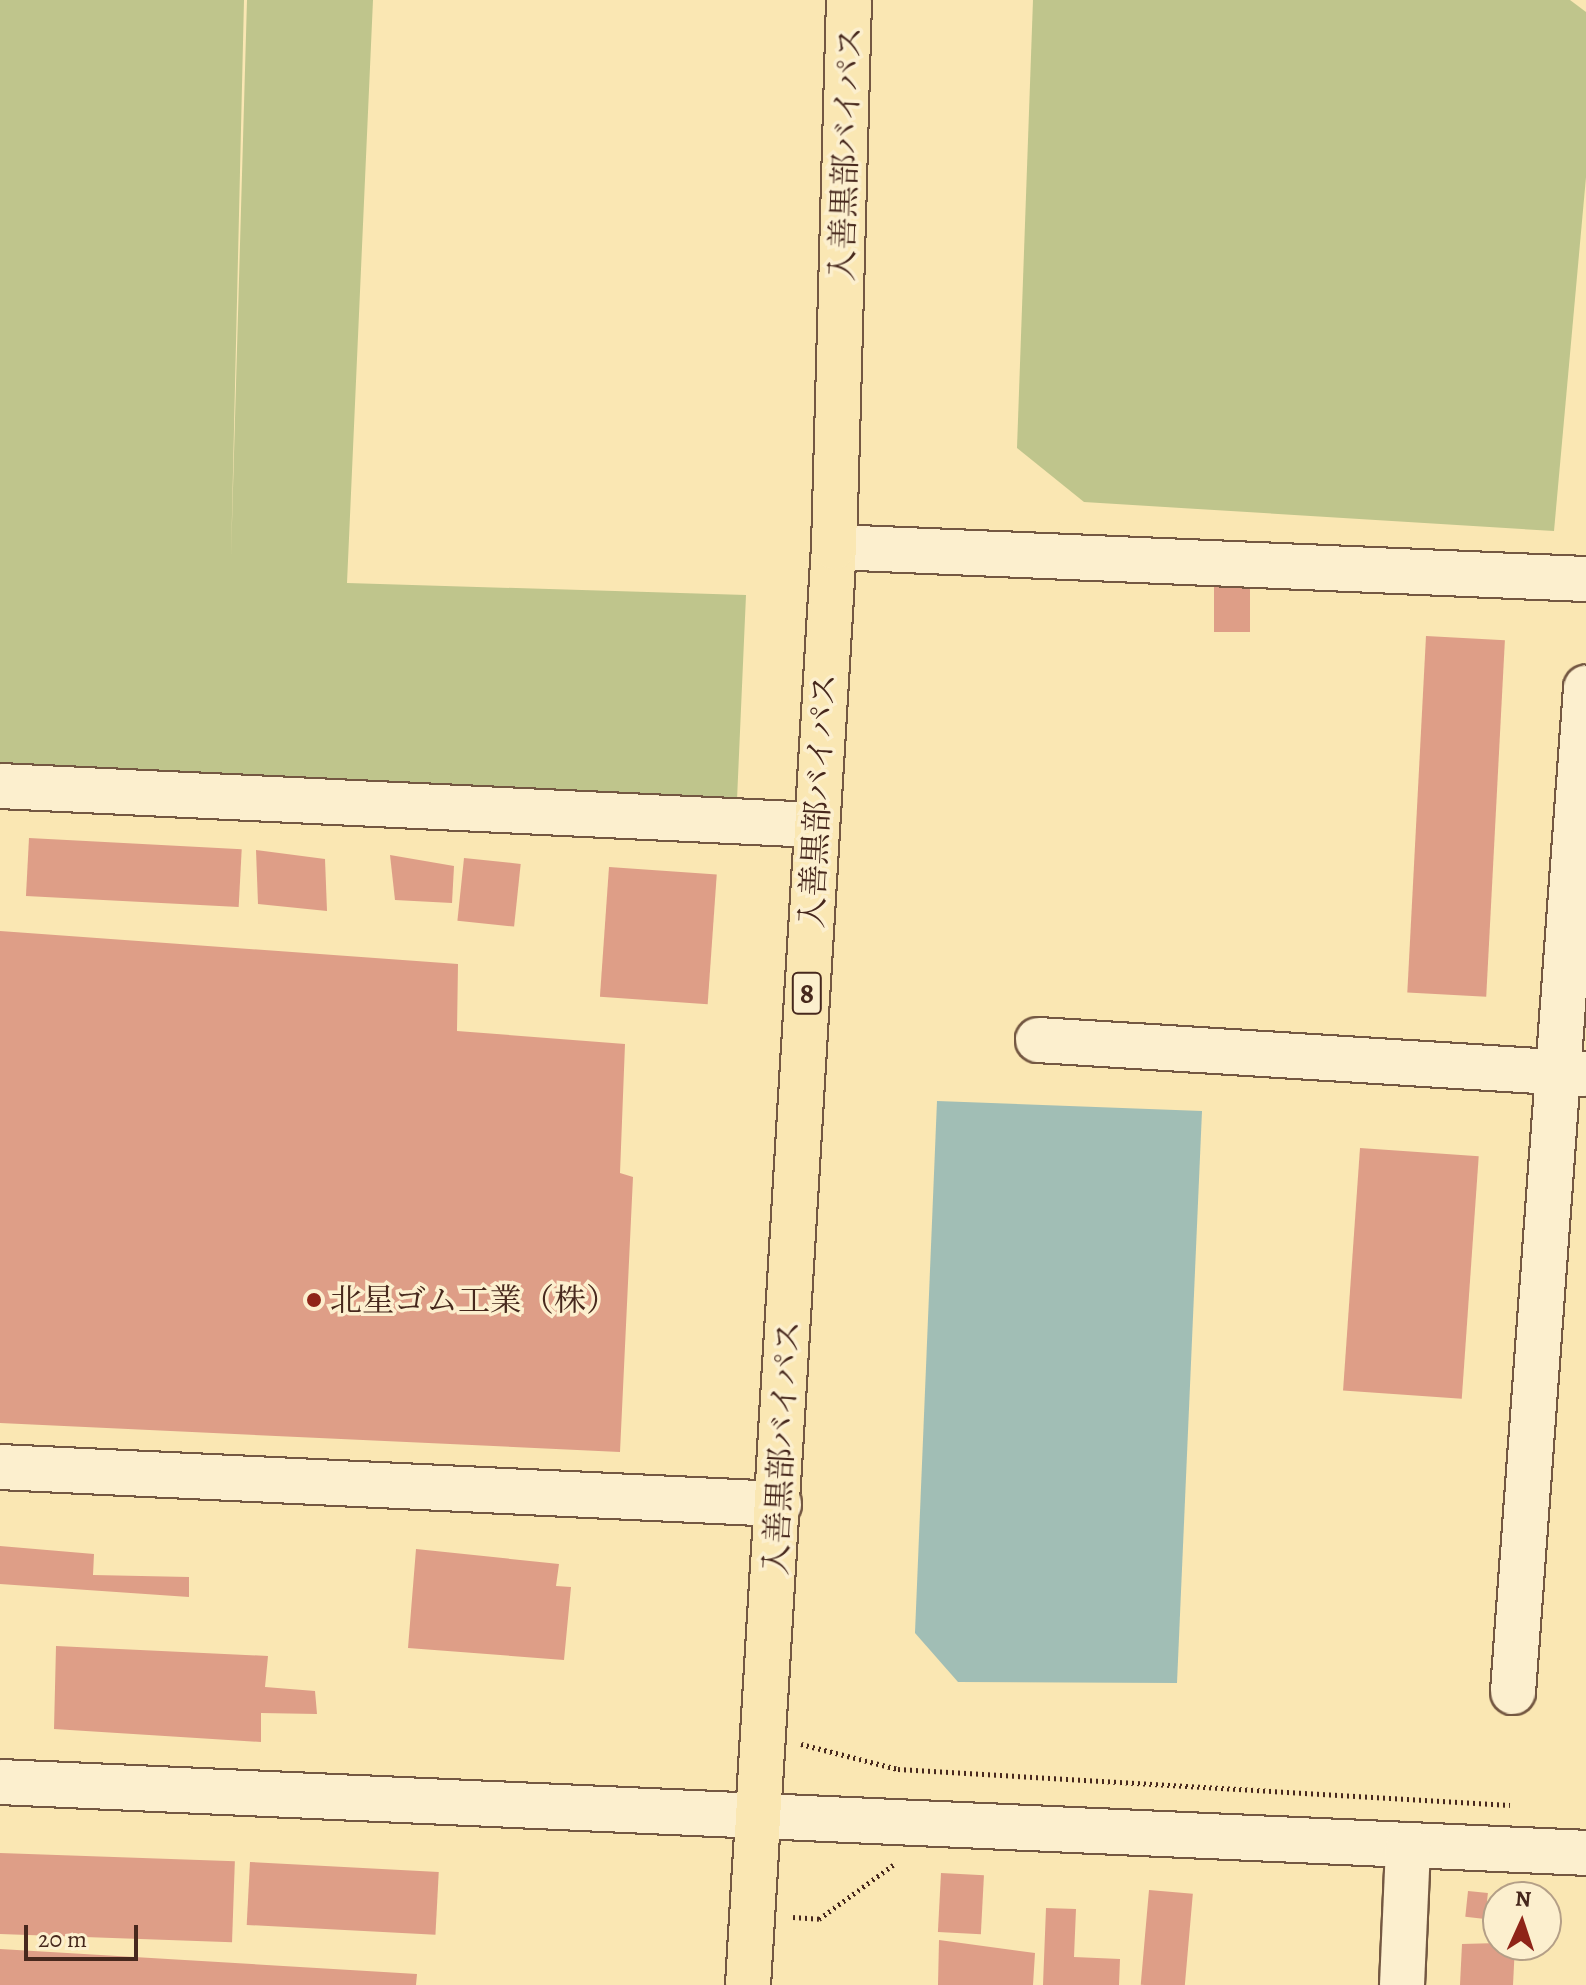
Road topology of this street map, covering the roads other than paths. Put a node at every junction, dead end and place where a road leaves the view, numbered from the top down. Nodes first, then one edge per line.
1 (849, 0) edge
2 (834, 547) junction
3 (1586, 579) edge
4 (1586, 688) edge
5 (0, 786) edge
6 (816, 825) junction
7 (1038, 1040) dead end
8 (1572, 1073) edge
9 (0, 1467) edge
10 (779, 1504) junction
11 (1513, 1692) dead end
12 (0, 1782) edge
13 (760, 1816) junction
14 (1408, 1845) junction
15 (1586, 1853) edge
16 (748, 1985) edge
17 (1402, 1985) edge

1 - 2 highway, 入善黒部バイパス / 8
2 - 3 street
2 - 6 highway, 入善黒部バイパス / 8
4 - 8 street
5 - 6 street
6 - 10 highway, 入善黒部バイパス / 8
7 - 8 street
8 - 11 street
9 - 10 street
10 - 13 highway, 入善黒部バイパス / 8
12 - 13 street
13 - 14 street
13 - 16 highway, 入善黒部バイパス / 8
14 - 15 street
14 - 17 street

